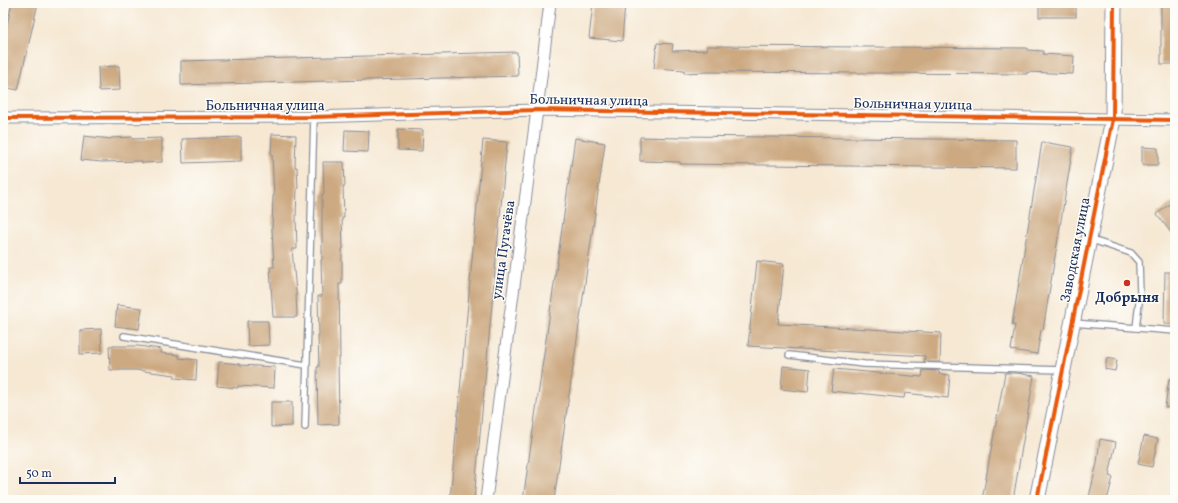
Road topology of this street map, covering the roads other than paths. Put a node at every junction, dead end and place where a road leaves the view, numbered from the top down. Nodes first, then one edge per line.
1 (550, 3) edge
2 (1114, 3) edge
3 (537, 110) junction
4 (314, 117) junction
5 (3, 118) edge
6 (1113, 119) junction
7 (1175, 120) edge
8 (1089, 239) junction
9 (1072, 323) junction
10 (1136, 328) junction
11 (1175, 331) edge
12 (124, 336) dead end
13 (789, 355) dead end
14 (306, 364) junction
15 (1063, 370) junction
16 (305, 427) dead end
17 (1175, 497) edge
18 (486, 500) edge
19 (1037, 500) edge
20 (1170, 500) edge

1 - 3 street, улица Пугачёва
2 - 6 street, Заводская улица
3 - 4 street, Больничная улица
3 - 6 street, Больничная улица
3 - 18 street, улица Пугачёва
4 - 5 street, Больничная улица
4 - 14 lane
6 - 7 street, Больничная улица
6 - 8 street, Заводская улица
8 - 9 street, Заводская улица
8 - 10 lane
9 - 10 lane
9 - 15 street, Заводская улица
10 - 11 lane
12 - 14 lane
13 - 15 lane
14 - 16 lane
15 - 19 street, Заводская улица
17 - 20 lane

